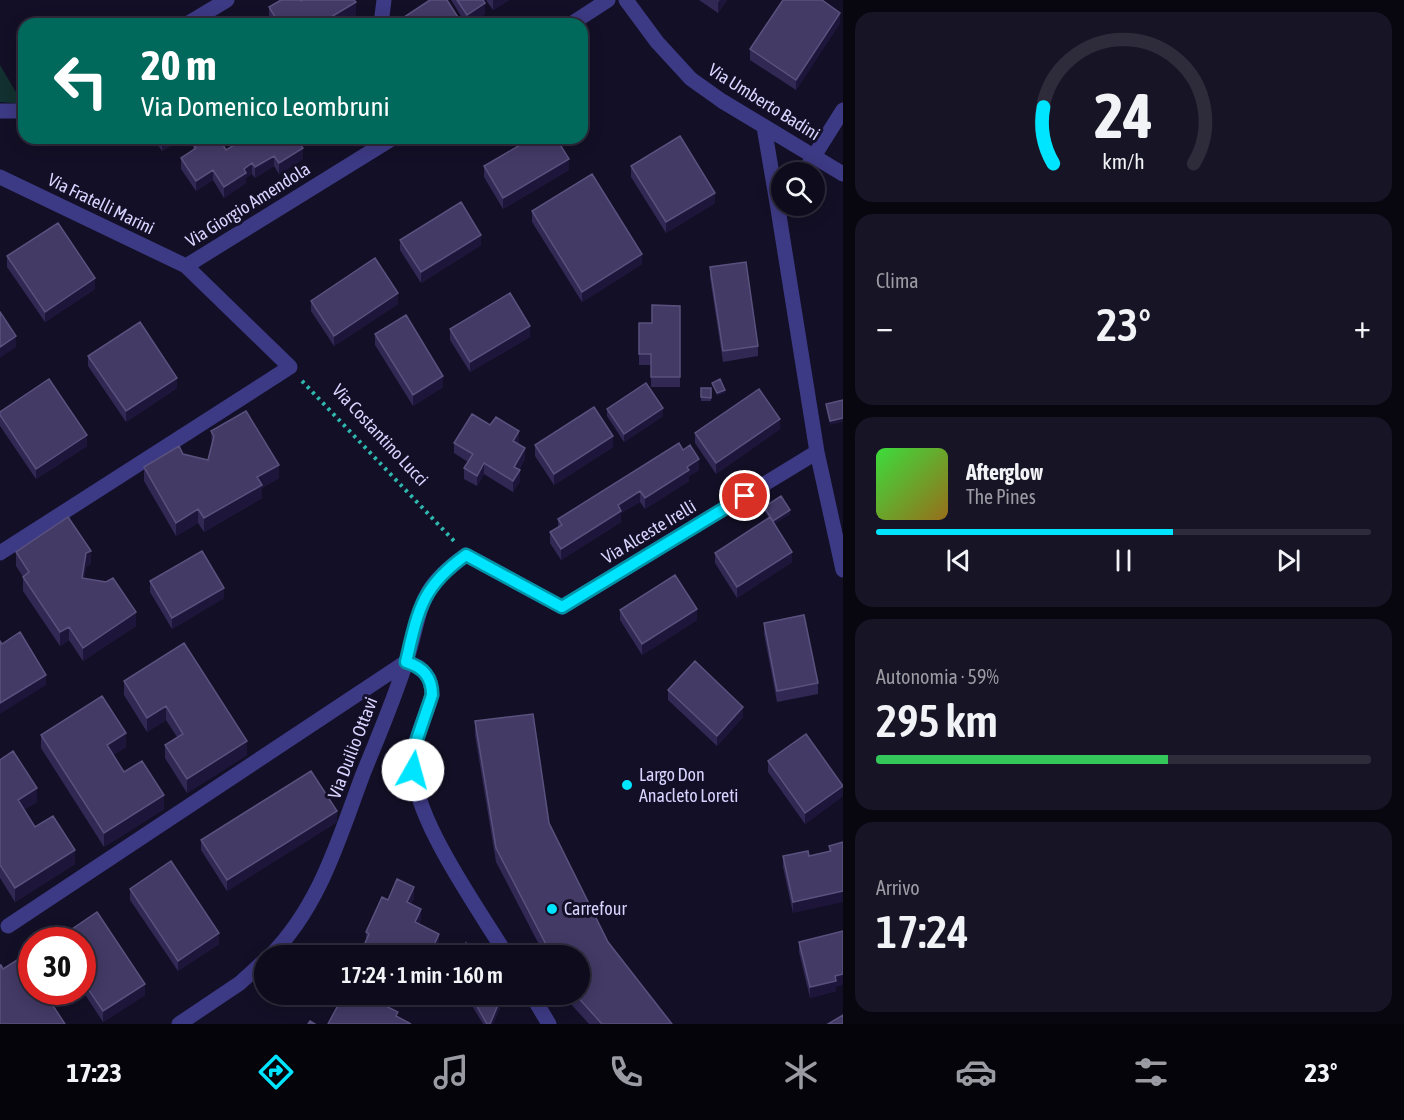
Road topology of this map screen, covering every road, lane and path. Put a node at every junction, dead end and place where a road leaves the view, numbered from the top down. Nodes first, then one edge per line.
1 (227, 0) edge
2 (384, 0) edge
3 (608, 0) edge
4 (626, 0) edge
5 (197, 18) edge
6 (382, 18) edge
7 (580, 18) edge
8 (843, 110) edge
9 (0, 111) edge
10 (18, 111) edge
11 (764, 127) junction
12 (383, 144) edge
13 (814, 157) junction
14 (771, 162) edge
15 (811, 162) edge
16 (843, 174) edge
17 (0, 177) edge
18 (781, 216) edge
19 (186, 266) junction
20 (290, 368) junction
21 (816, 452) junction
22 (0, 553) edge
23 (466, 555) junction
24 (843, 570) edge
25 (406, 662) junction
26 (8, 926) dead end
27 (279, 945) edge
28 (500, 945) edge
29 (254, 970) edge
30 (538, 1005) edge
31 (179, 1024) edge
32 (549, 1024) edge

1 - 5 street
2 - 6 street
3 - 7 street
4 - 11 street, Via Umberto Badini
8 - 13 street
9 - 10 street
11 - 13 street, Via Umberto Badini
11 - 14 street
12 - 19 street, Via Giorgio Amendola
13 - 15 street
13 - 16 street, Via Umberto Badini
17 - 19 street, Via Fratelli Marini
18 - 21 street
19 - 20 street
20 - 22 street
20 - 23 path, Via Costantino Lucci
21 - 23 street, Via Alceste Irelli
21 - 24 street
23 - 25 street, Via Duilio Ottavi
25 - 26 street
25 - 27 street, Via Duilio Ottavi
25 - 28 street
29 - 31 street
30 - 32 street

